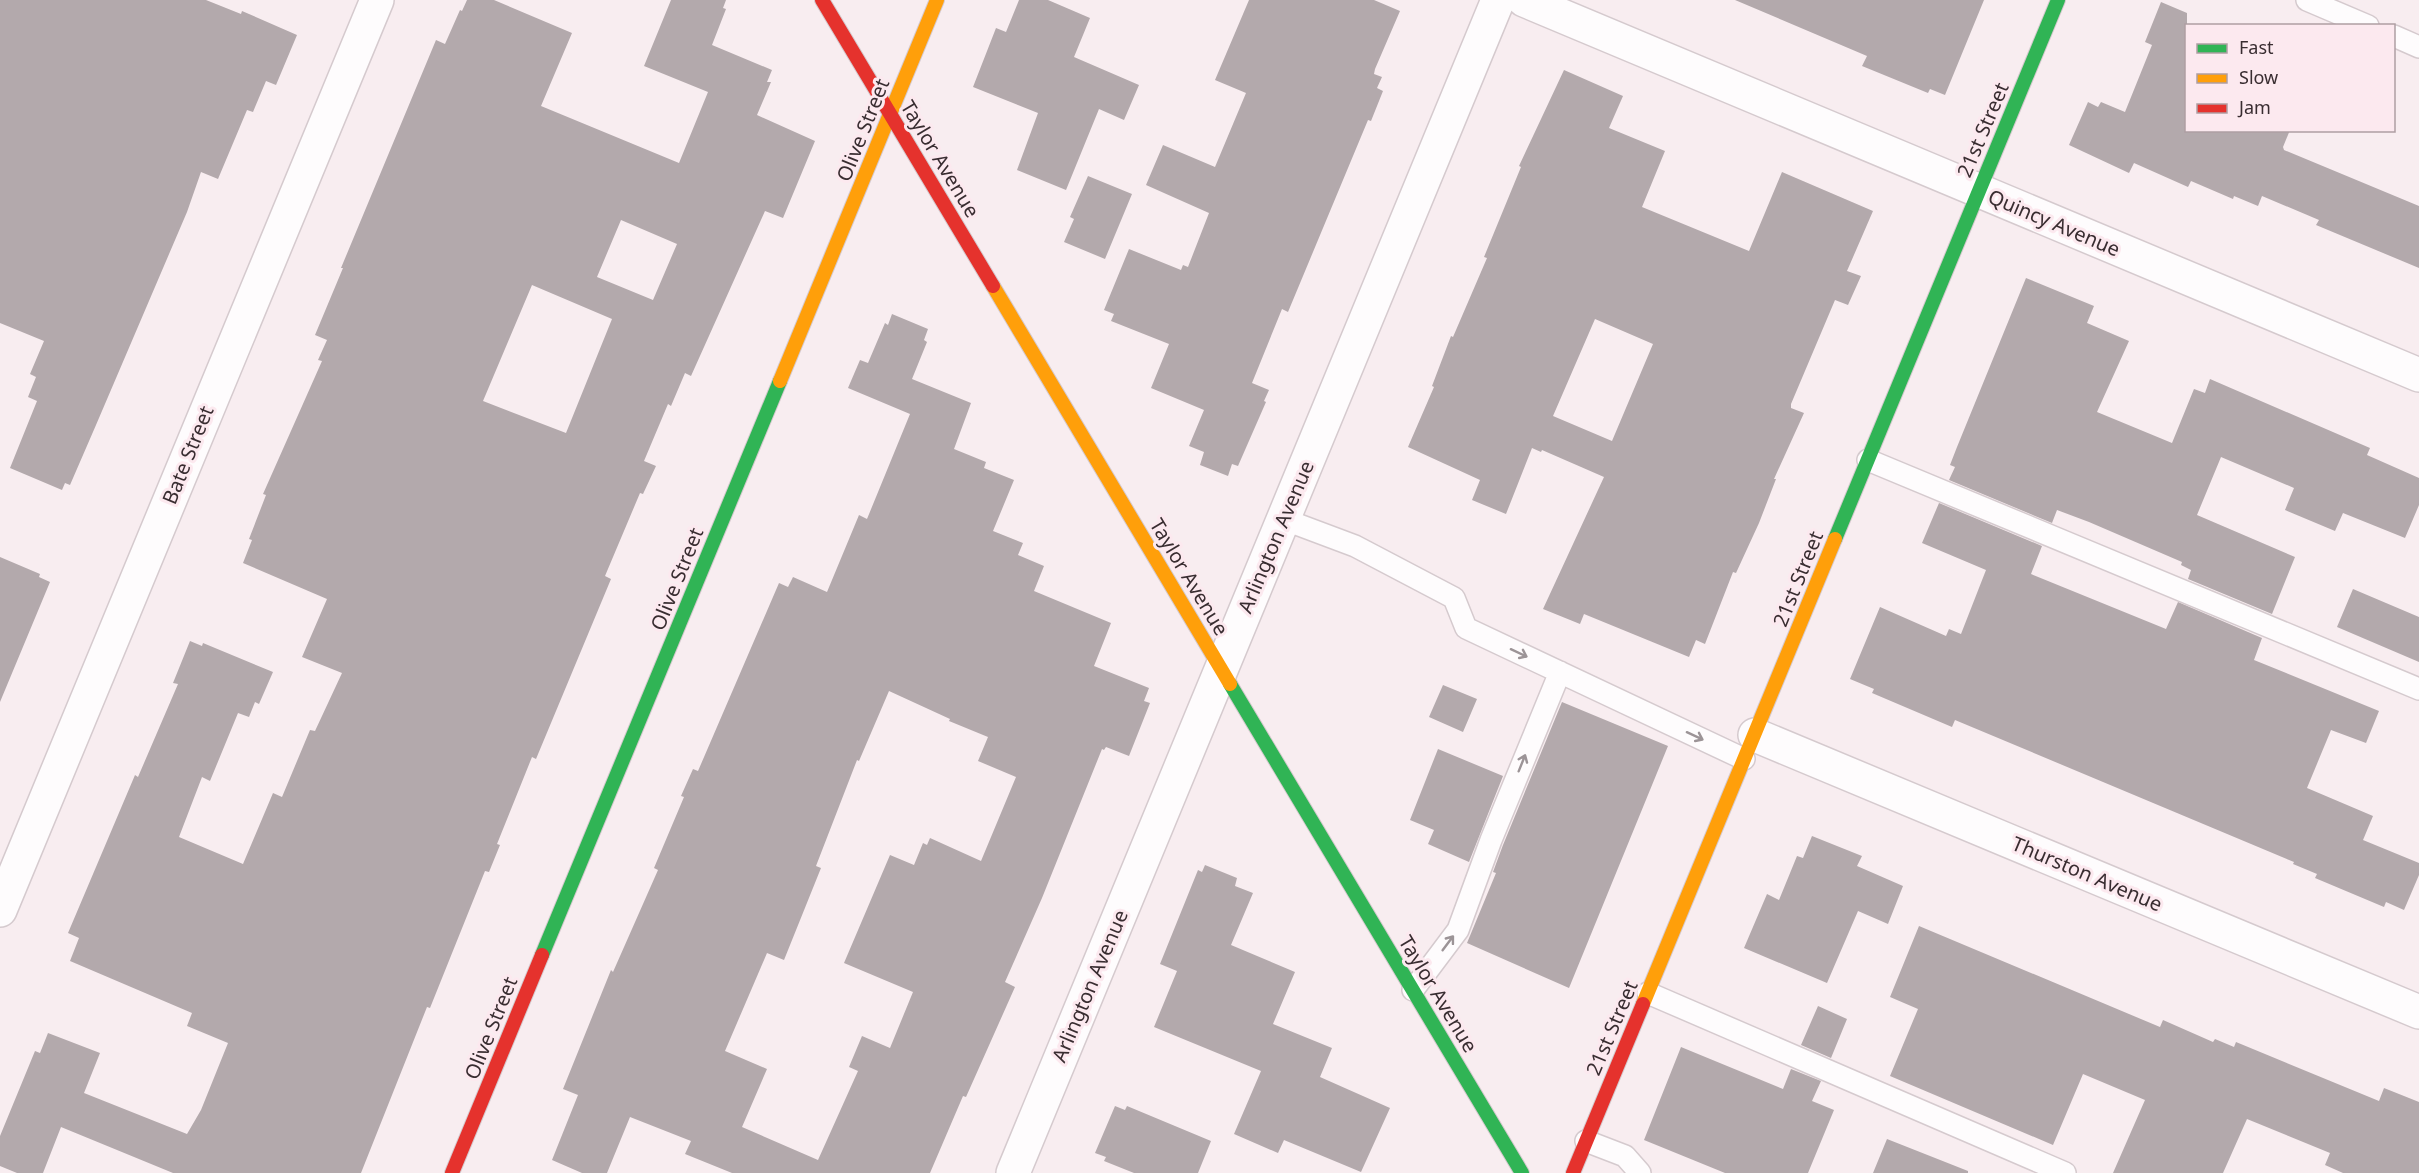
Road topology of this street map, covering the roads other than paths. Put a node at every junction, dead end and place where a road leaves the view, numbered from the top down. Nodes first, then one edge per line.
1 (377, 0) edge
2 (822, 0) edge
3 (937, 0) edge
4 (1498, 0) edge
5 (1524, 0) edge
6 (2058, 0) edge
7 (2307, 0) edge
8 (2363, 24) edge
9 (2395, 36) edge
10 (2419, 47) edge
11 (890, 114) junction
12 (1979, 192) junction
13 (2419, 375) edge
14 (1868, 460) junction
15 (1283, 519) junction
16 (1221, 669) junction
17 (1560, 672) junction
18 (2419, 689) edge
19 (1750, 747) junction
20 (0, 910) edge
21 (1413, 990) junction
22 (1648, 993) junction
23 (2419, 1012) edge
24 (1586, 1141) junction
25 (452, 1173) edge
26 (1012, 1173) edge
27 (1522, 1173) edge
28 (1573, 1173) edge
29 (1640, 1173) edge
30 (2065, 1173) edge

1 - 20 street, Bate Street
2 - 11 street, Taylor Avenue
3 - 11 street, Olive Street
4 - 15 street, Arlington Avenue
5 - 12 street, Quincy Avenue
6 - 12 street, 21st Street
7 - 8 lane
9 - 10 lane
11 - 16 street, Taylor Avenue
11 - 25 street, Olive Street
12 - 13 street, Quincy Avenue
12 - 14 street, 21st Street
14 - 18 lane
14 - 19 street, 21st Street
15 - 16 street, Arlington Avenue
15 -> 17 lane
16 - 21 street, Taylor Avenue
16 - 26 street, Arlington Avenue
17 -> 19 lane
21 -> 17 lane
19 - 22 street, 21st Street
19 - 23 street, Thurston Avenue
21 - 27 street, Taylor Avenue
22 - 24 street, 21st Street
22 - 30 lane
24 - 28 street, 21st Street
24 - 29 lane

